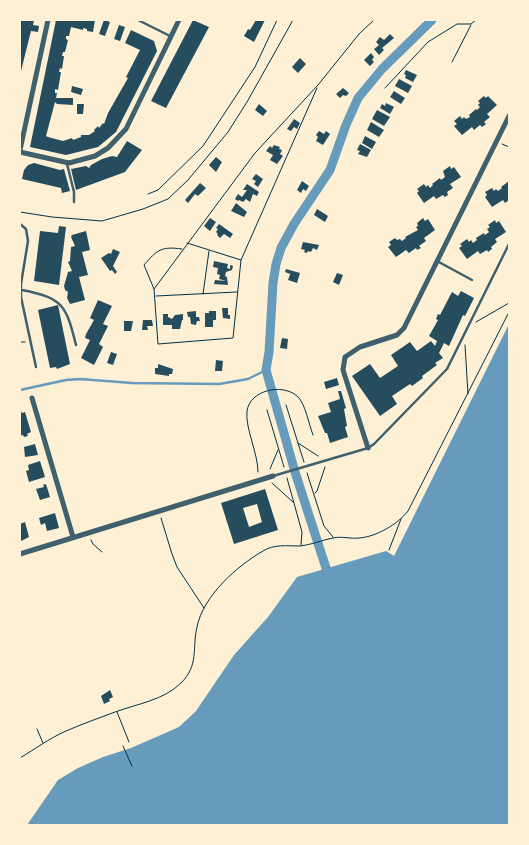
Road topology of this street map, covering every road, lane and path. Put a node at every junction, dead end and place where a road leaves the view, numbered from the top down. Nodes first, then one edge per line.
1 (48, 20) edge
2 (138, 20) edge
3 (179, 20) edge
4 (277, 20) edge
5 (293, 20) edge
6 (374, 20) edge
7 (476, 20) edge
8 (471, 24) junction
9 (171, 37) junction
10 (452, 62) dead end
11 (318, 84) junction
12 (385, 88) dead end
13 (509, 116) edge
14 (20, 151) edge
15 (67, 163) junction
16 (148, 194) dead end
17 (74, 202) dead end
18 (20, 212) edge
19 (20, 224) edge
20 (187, 244) junction
21 (509, 244) edge
22 (182, 250) junction
23 (209, 250) junction
24 (241, 260) junction
25 (437, 261) junction
26 (472, 280) dead end
27 (154, 289) junction
28 (21, 290) edge
29 (238, 292) junction
30 (203, 294) junction
31 (155, 296) junction
32 (509, 302) edge
33 (509, 312) edge
34 (467, 328) junction
35 (464, 332) junction
36 (76, 345) dead end
37 (36, 367) dead end
38 (468, 394) junction
39 (32, 398) dead end
40 (286, 406) dead end
41 (313, 435) dead end
42 (368, 448) junction
43 (273, 476) joint
44 (258, 480) junction
45 (159, 511) junction
46 (402, 519) junction
47 (88, 532) junction
48 (73, 537) junction
49 (333, 538) junction
50 (389, 550) dead end
51 (102, 552) dead end
52 (20, 554) edge
53 (205, 609) junction
54 (116, 712) junction
55 (37, 729) dead end
56 (129, 742) dead end
57 (44, 743) junction
58 (123, 746) dead end
59 (20, 758) edge
60 (132, 766) dead end

1 - 14 street
2 - 9 lane
3 - 9 street
4 - 16 path
5 - 18 path
6 - 11 path
7 - 8 path
8 - 10 path
8 - 12 path
9 - 15 street
11 - 20 path
11 - 24 path
13 - 25 street
14 - 15 street
15 - 17 lane
19 - 28 lane
20 - 22 path
20 - 23 path
21 - 34 lane
22 - 27 path
22 - 27 path
23 - 24 path
23 - 30 path
24 - 29 path
25 - 26 lane
25 - 42 street
27 - 31 path
28 - 36 lane
28 - 37 lane
29 - 30 path
29 - 31 path
30 - 31 path
32 - 34 path
33 - 38 path
34 - 35 lane
35 - 38 path
35 - 42 lane
38 - 46 path
39 - 48 street
40 - 49 path
41 - 44 path
42 - 43 lane
43 - 44 street
44 - 45 street
45 - 47 street
45 - 53 path
46 - 49 path
46 - 50 path
47 - 48 street
47 - 51 path
48 - 52 street
49 - 53 path
53 - 54 path
54 - 56 path
54 - 57 path
55 - 57 path
57 - 59 path
58 - 60 path

